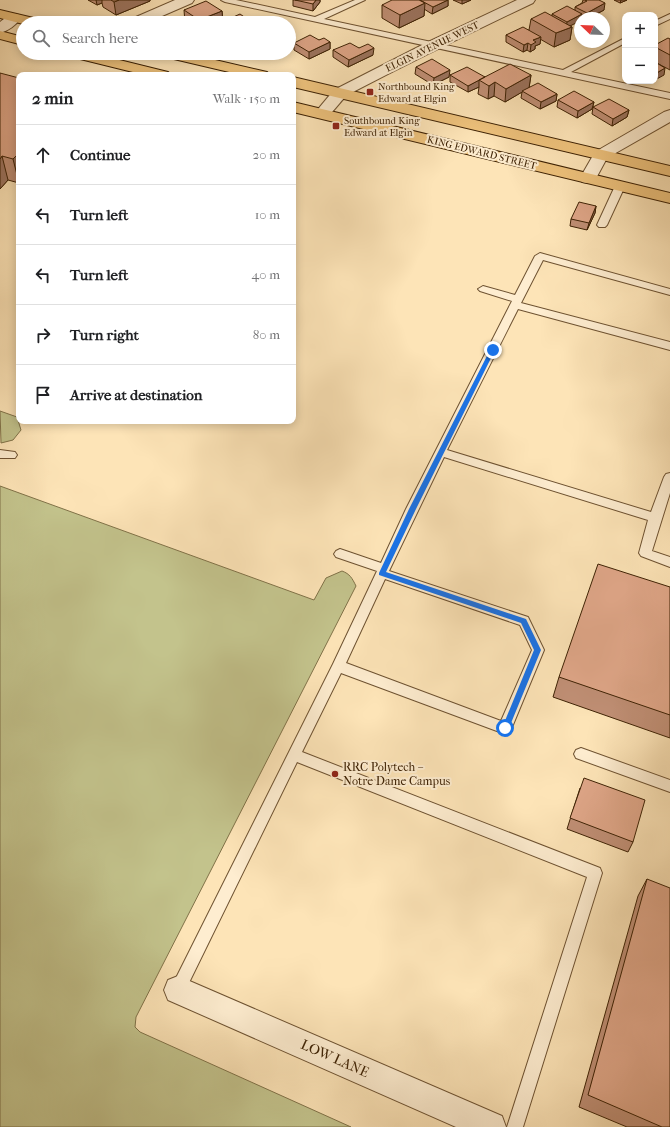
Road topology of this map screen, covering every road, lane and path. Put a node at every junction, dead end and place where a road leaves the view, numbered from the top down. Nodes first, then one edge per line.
1 (187, 0) edge
2 (225, 0) edge
3 (361, 0) edge
4 (528, 0) edge
5 (7, 16) edge
6 (150, 16) edge
7 (670, 16) edge
8 (315, 20) junction
9 (658, 22) edge
10 (0, 29) edge
11 (0, 35) edge
12 (16, 39) edge
13 (622, 42) edge
14 (431, 46) junction
15 (102, 60) edge
16 (197, 60) edge
17 (151, 72) edge
18 (249, 72) edge
19 (564, 73) junction
20 (296, 83) edge
21 (339, 93) junction
22 (670, 96) edge
23 (296, 108) edge
24 (322, 114) junction
25 (670, 116) edge
26 (601, 155) junction
27 (670, 171) edge
28 (588, 178) junction
29 (620, 186) junction
30 (670, 198) edge
31 (602, 225) dead end
32 (483, 289) dead end
33 (670, 292) edge
34 (516, 302) junction
35 (670, 346) edge
36 (440, 452) junction
37 (670, 477) edge
38 (655, 518) junction
39 (340, 554) dead end
40 (670, 562) edge
41 (383, 571) junction
42 (338, 666) junction
43 (581, 754) dead end
44 (294, 755) junction
45 (670, 786) edge
46 (178, 990) joint
47 (492, 1127) edge
48 (515, 1127) edge

1 - 6 street
2 - 8 lane
3 - 8 lane
4 - 14 street, ELGIN AVENUE WEST
5 - 10 street
7 - 9 lane
8 - 14 lane
11 - 12 main road
13 - 19 lane
14 - 19 lane
14 - 21 street, ELGIN AVENUE WEST
15 - 17 main road
16 - 18 main road
19 - 22 lane
20 - 21 main road, KING EDWARD STREET
21 - 24 street, ELGIN AVENUE WEST
21 - 26 main road, KING EDWARD STREET
23 - 24 main road, KING EDWARD STREET
24 - 28 main road, KING EDWARD STREET
25 - 26 street
26 - 27 main road, KING EDWARD STREET
26 - 28 street
28 - 29 main road, KING EDWARD STREET
29 - 30 main road, KING EDWARD STREET
29 - 31 lane
32 - 34 lane
33 - 34 lane
34 - 35 lane
34 - 36 lane
36 - 38 lane
36 - 41 lane
37 - 38 lane
38 - 40 lane
39 - 41 lane
41 - 42 lane
41 - 42 lane
42 - 44 lane
43 - 45 lane
44 - 46 lane
44 - 48 lane
46 - 47 street, LOW LANE

